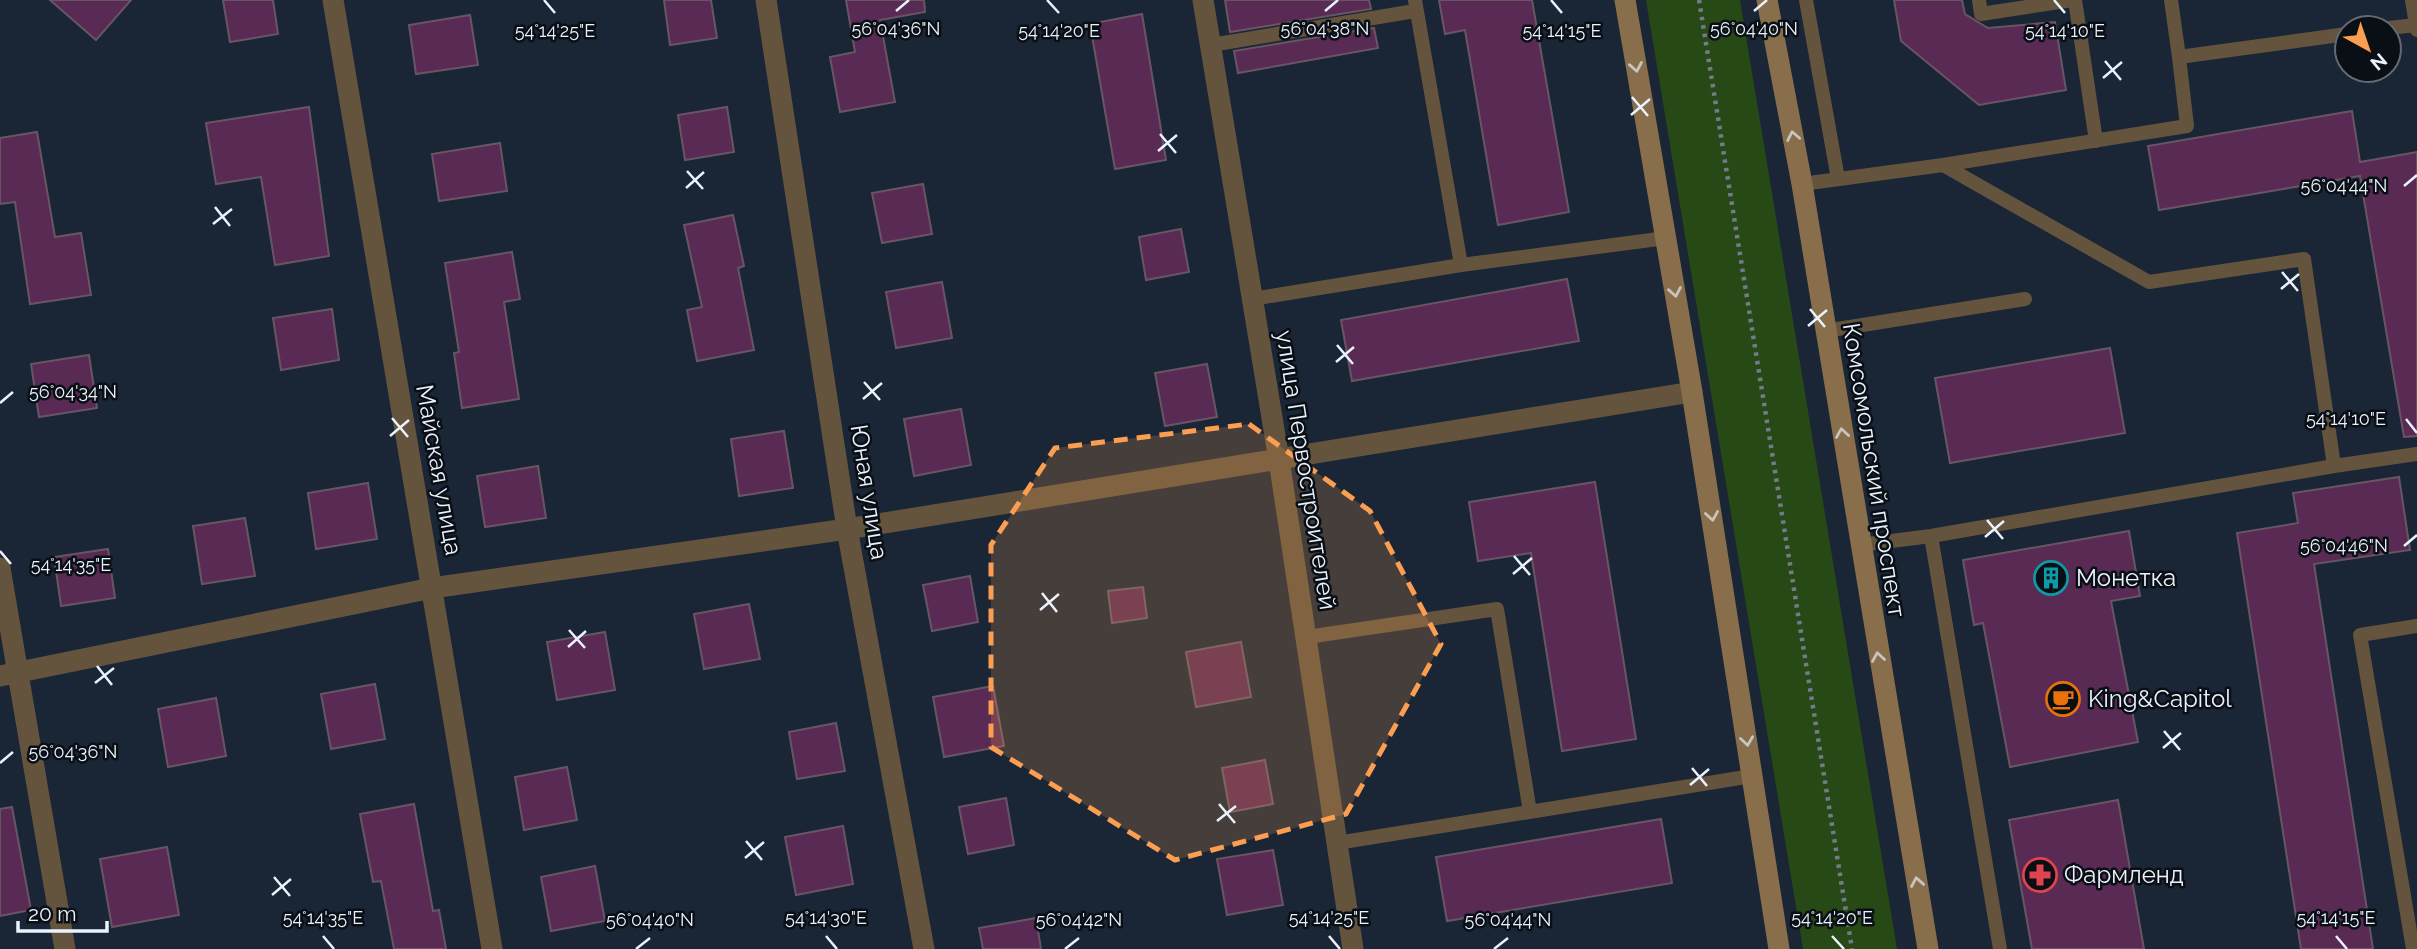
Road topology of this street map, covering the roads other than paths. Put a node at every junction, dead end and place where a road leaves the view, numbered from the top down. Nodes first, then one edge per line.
1 (333, 0) edge
2 (766, 0) edge
3 (1203, 0) edge
4 (1625, 0) edge
5 (1767, 0) edge
6 (1806, 0) edge
7 (1979, 0) edge
8 (2073, 0) edge
9 (2171, 0) edge
10 (2412, 0) edge
11 (1415, 6) edge
12 (2416, 24) edge
13 (2417, 30) edge
14 (2333, 36) edge
15 (1210, 45) junction
16 (2179, 57) junction
17 (2096, 141) junction
18 (1943, 165) junction
19 (1838, 178) junction
20 (1802, 184) junction
21 (1665, 238) junction
22 (1461, 265) junction
23 (1252, 299) junction
24 (2025, 299) dead end
25 (1825, 331) junction
26 (1692, 392) junction
27 (2417, 454) edge
28 (1279, 460) junction
29 (2334, 466) junction
30 (847, 529) junction
31 (1931, 536) junction
32 (1860, 545) junction
33 (0, 569) edge
34 (432, 588) junction
35 (2417, 626) edge
36 (1307, 637) junction
37 (9, 674) edge
38 (1752, 776) junction
39 (1530, 812) junction
40 (1337, 843) junction
41 (65, 949) edge
42 (492, 949) edge
43 (924, 949) edge
44 (1353, 949) edge
45 (1779, 949) edge
46 (1928, 949) edge
47 (2000, 949) edge
48 (2413, 949) edge

1 - 34 street, Майская улица
2 - 30 street, Юная улица
3 - 15 street, улица Первостроителей
4 -> 21 main road
20 -> 5 main road, Комсомольский проспект
6 - 19 lane
7 - 8 lane
8 - 17 lane
9 - 16 lane
10 - 12 lane
11 - 15 lane
11 - 22 lane
12 - 13 lane
14 - 16 lane
15 - 23 street, улица Первостроителей
16 - 17 lane
17 - 18 lane
18 - 19 lane
18 - 29 lane
19 - 20 lane
20 - 25 main road, Комсомольский проспект
21 - 22 lane
21 -> 26 main road
22 - 23 lane
23 - 28 street, улица Первостроителей
24 - 25 lane
32 -> 25 main road, Комсомольский проспект
26 - 28 street
26 -> 38 main road
27 - 29 lane
28 - 30 street
28 - 36 street, улица Первостроителей
29 - 31 lane
30 - 34 street
30 - 43 street, Юная улица
31 - 32 lane
31 - 47 lane
46 -> 32 main road, Комсомольский проспект
33 - 37 street
34 - 37 street
34 - 42 street, Майская улица
35 - 48 lane
36 - 39 lane
36 - 40 street, улица Первостроителей
37 - 41 street
38 - 39 lane
38 - 45 main road
39 - 40 lane
40 - 44 street, улица Первостроителей

